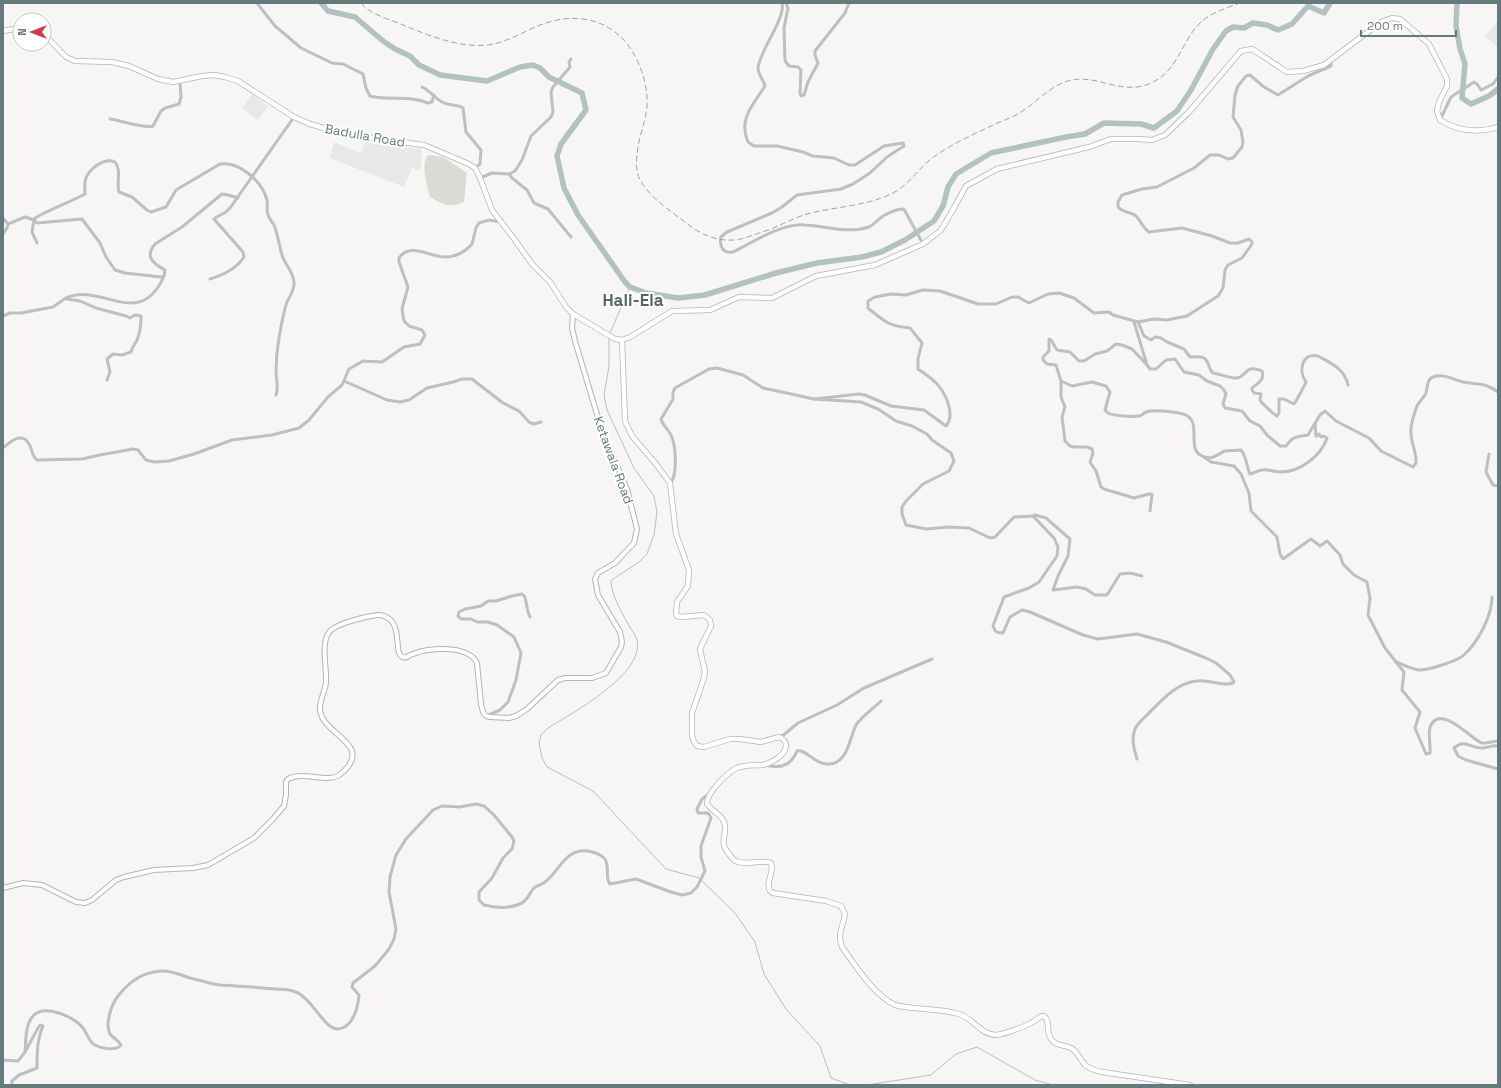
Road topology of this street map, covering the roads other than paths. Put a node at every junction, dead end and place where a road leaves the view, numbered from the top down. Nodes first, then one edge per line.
1 (257, 3) edge
2 (782, 3) edge
3 (786, 3) edge
4 (849, 3) edge
5 (52, 42) edge
6 (571, 60) dead end
7 (1331, 60) junction
8 (1498, 76) edge
9 (180, 82) junction
10 (422, 87) dead end
11 (434, 95) junction
12 (294, 117) junction
13 (110, 119) dead end
14 (1440, 120) junction
15 (1498, 127) edge
16 (474, 168) junction
17 (509, 174) junction
18 (253, 177) junction
19 (480, 178) junction
20 (238, 198) junction
21 (3, 218) edge
22 (34, 220) junction
23 (501, 222) junction
24 (8, 224) junction
25 (3, 234) edge
26 (571, 237) dead end
27 (37, 244) dead end
28 (923, 244) junction
29 (164, 276) junction
30 (210, 279) dead end
31 (66, 298) junction
32 (573, 314) junction
33 (3, 316) edge
34 (1134, 322) junction
35 (1138, 322) junction
36 (622, 340) junction
37 (1147, 365) junction
38 (107, 380) dead end
39 (344, 381) junction
40 (1060, 381) junction
41 (1348, 385) dead end
42 (1498, 392) edge
43 (276, 395) dead end
44 (814, 399) junction
45 (541, 422) dead end
46 (1316, 424) junction
47 (3, 448) edge
48 (1489, 454) dead end
49 (1202, 456) junction
50 (670, 484) junction
51 (1498, 486) edge
52 (1150, 511) dead end
53 (1033, 516) junction
54 (1142, 576) dead end
55 (1492, 597) dead end
56 (530, 617) dead end
57 (932, 658) dead end
58 (1396, 662) junction
59 (881, 701) dead end
60 (486, 716) junction
61 (781, 737) junction
62 (1498, 741) edge
63 (1498, 746) edge
64 (1137, 759) dead end
65 (764, 764) junction
66 (1498, 769) edge
67 (710, 794) junction
68 (3, 888) edge
69 (25, 1052) junction
70 (3, 1060) edge
71 (12, 1085) edge
72 (1190, 1085) edge

1 - 11 street
2 - 28 street
3 - 4 street
5 - 9 highway, Badulla Road
6 - 17 street
7 - 14 highway
7 - 28 highway
7 - 35 street
8 - 14 street
9 - 12 highway, Badulla Road
9 - 13 street
10 - 11 street
11 - 16 street
12 - 16 highway, Badulla Road
12 - 18 street
14 - 15 highway
16 - 19 highway, Badulla Road
17 - 19 street
17 - 26 street
18 - 20 street
18 - 22 street
18 - 43 street
19 - 23 highway, Badulla Road
20 - 29 street
20 - 30 street
21 - 24 street
22 - 24 street
22 - 27 street
22 - 29 street
23 - 32 highway, Badulla Road
23 - 39 street
24 - 25 street
28 - 36 highway
29 - 31 street
31 - 33 street
31 - 38 street
32 - 36 highway, Badulla Road
32 - 60 main road, Ketawala Road
34 - 35 street
34 - 37 street
34 - 44 street
35 - 41 street
36 - 50 highway
37 - 40 street
37 - 46 street
39 - 45 street
39 - 47 street
40 - 49 street
40 - 52 street
42 - 46 street
44 - 50 street
44 - 53 street
46 - 49 street
48 - 51 street
49 - 58 street
50 - 61 highway
53 - 54 street
53 - 64 street
55 - 58 street
56 - 60 street
57 - 61 street
58 - 62 street
59 - 65 street
60 - 68 main road
61 - 65 highway
63 - 66 street
65 - 67 highway
67 - 69 street
67 - 72 highway
69 - 70 street
69 - 71 street

